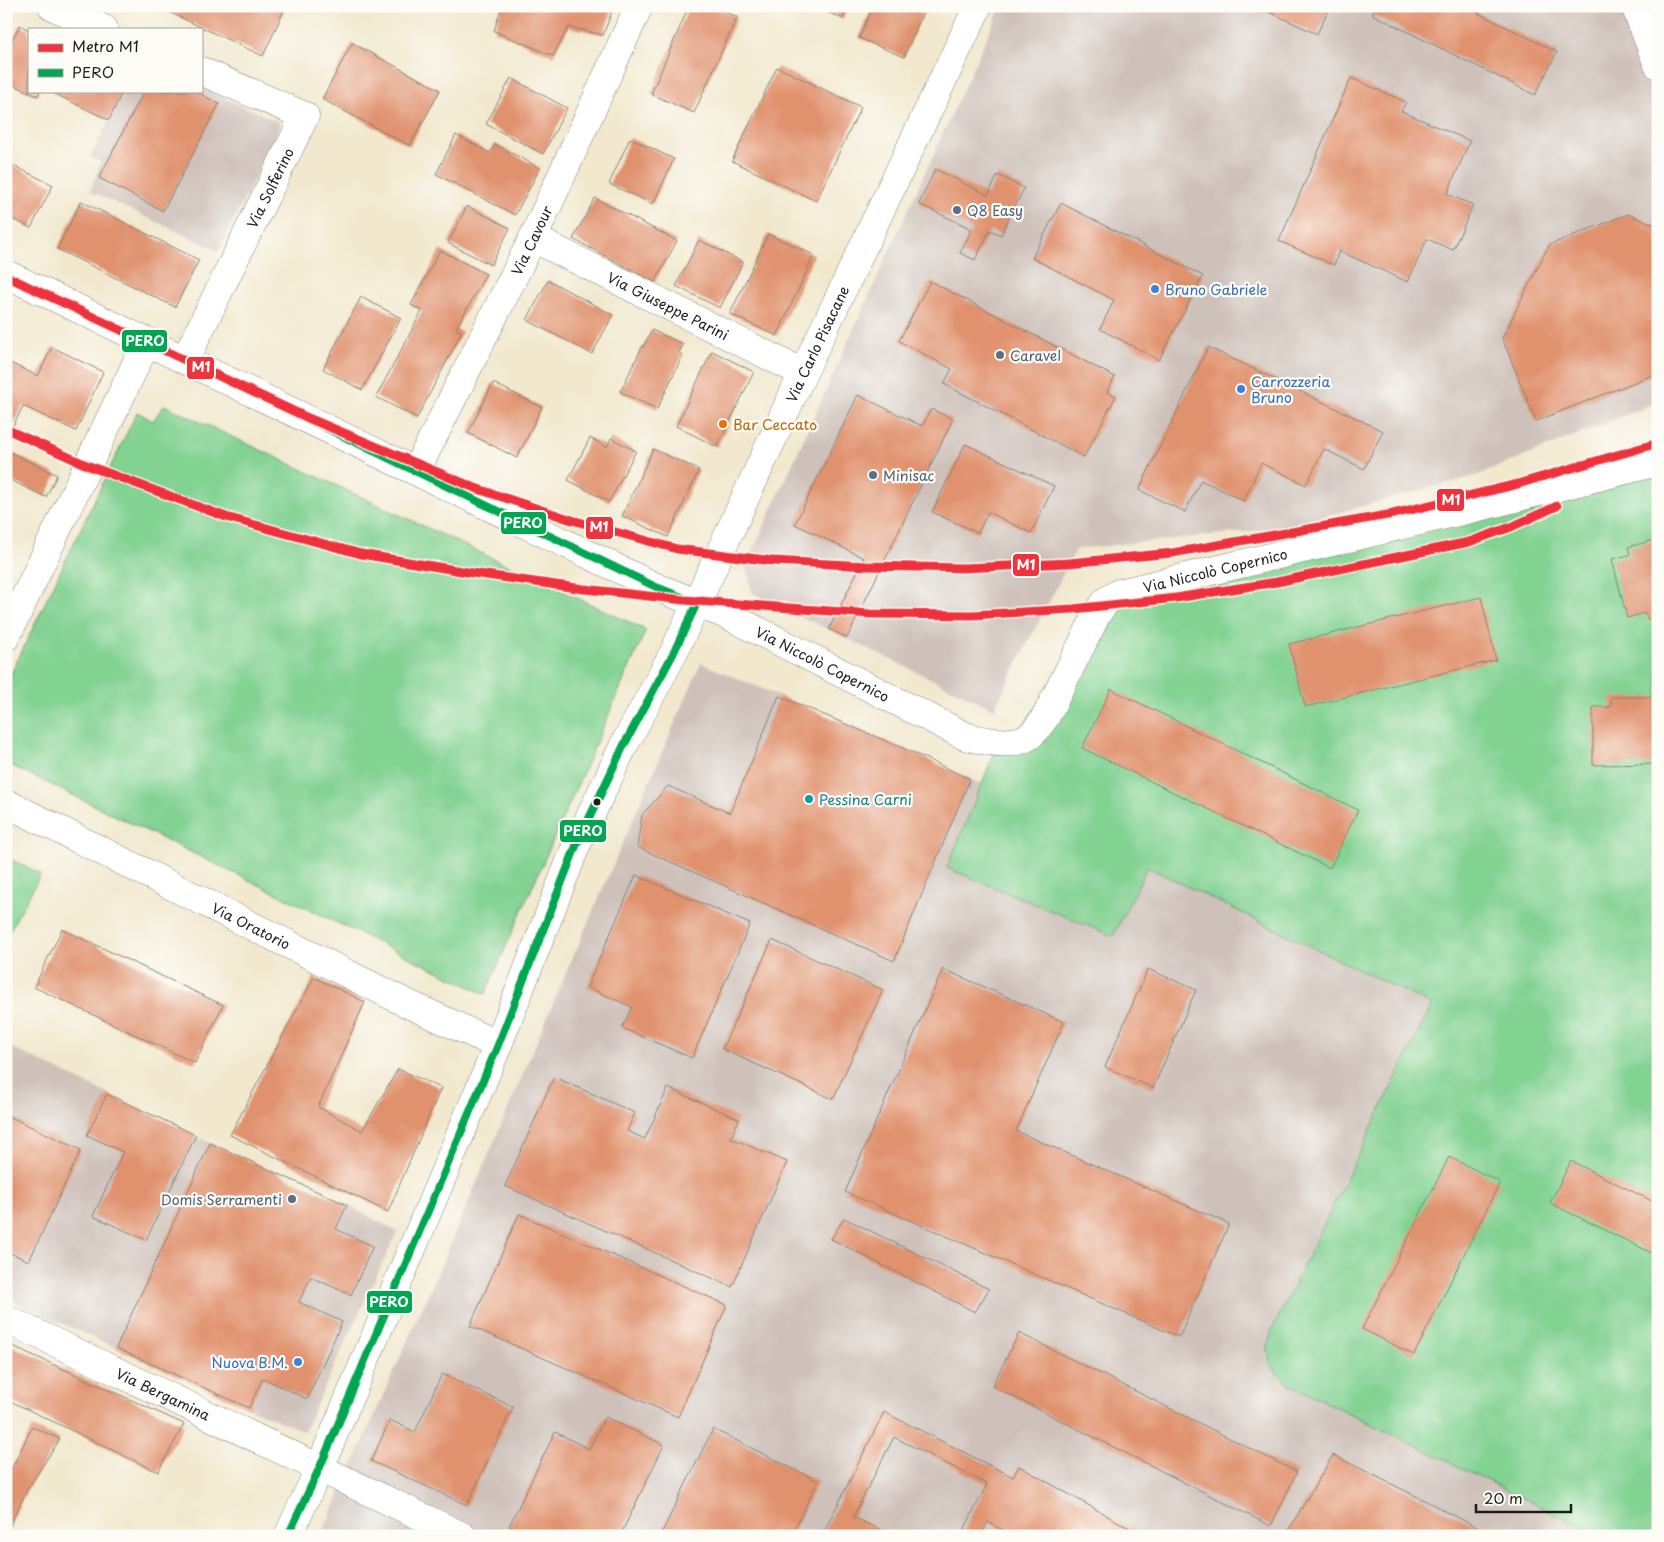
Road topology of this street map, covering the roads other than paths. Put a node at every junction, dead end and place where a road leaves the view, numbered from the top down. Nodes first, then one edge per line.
1 (52, 6) edge
2 (639, 6) edge
3 (978, 6) edge
4 (1635, 6) edge
5 (102, 28) edge
6 (1658, 65) edge
7 (202, 71) edge
8 (534, 238) junction
9 (6, 274) edge
10 (147, 341) junction
11 (185, 360) junction
12 (803, 373) junction
13 (1658, 462) edge
14 (416, 471) junction
15 (697, 603) junction
16 (6, 636) edge
17 (6, 803) edge
18 (498, 1045) junction
19 (6, 1319) edge
20 (320, 1467) junction
21 (288, 1536) edge
22 (462, 1536) edge

1 - 5 street
2 - 8 street, Via Cavour
3 - 12 street, Via Carlo Pisacane
4 - 6 street
7 - 11 street, Via Solferino
8 - 12 street, Via Giuseppe Parini
8 - 14 street, Via Cavour
9 - 10 street, Via Niccolò Copernico
10 - 11 street, Via Niccolò Copernico
10 - 16 street
11 - 14 street, Via Niccolò Copernico
12 - 15 street, Via Carlo Pisacane
13 - 15 street, Via Niccolò Copernico
14 - 15 street, Via Niccolò Copernico
15 - 18 street, Via Carlo Pisacane
17 - 18 street, Via Oratorio
18 - 20 street, Via Carlo Pisacane
19 - 20 street, Via Bergamina
20 - 21 street, Via Carlo Pisacane
20 - 22 street, Via Bergamina

